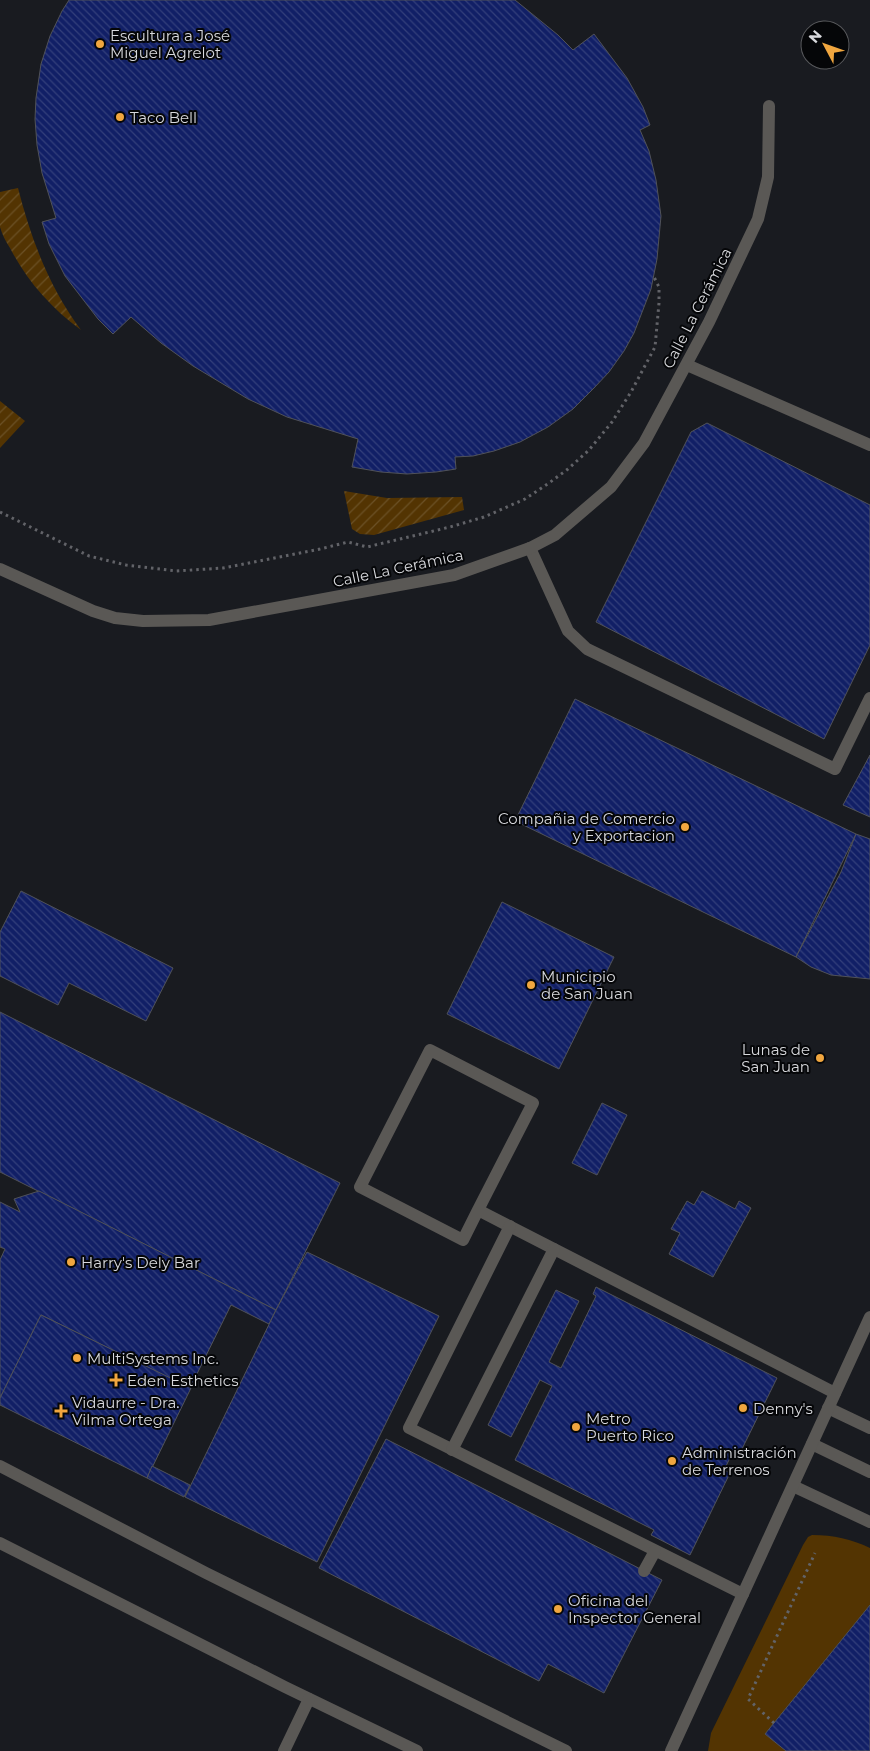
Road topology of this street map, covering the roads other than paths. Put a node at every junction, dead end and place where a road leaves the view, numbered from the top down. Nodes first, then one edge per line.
1 (769, 106) dead end
2 (687, 365) junction
3 (870, 445) edge
4 (530, 548) junction
5 (0, 569) edge
6 (870, 698) edge
7 (478, 1210) junction
8 (510, 1226) junction
9 (554, 1249) junction
10 (870, 1317) edge
11 (835, 1394) junction
12 (828, 1408) junction
13 (870, 1428) edge
14 (812, 1444) junction
15 (452, 1450) junction
16 (0, 1466) edge
17 (870, 1472) edge
18 (792, 1486) junction
19 (870, 1522) edge
20 (0, 1543) edge
21 (655, 1552) junction
22 (644, 1571) dead end
23 (743, 1594) junction
24 (310, 1698) junction
25 (284, 1751) edge
26 (417, 1751) edge
27 (566, 1751) edge
28 (671, 1751) edge

1 - 2 street, Calle La Cerámica
2 - 3 street
2 - 4 street, Calle La Cerámica
4 - 5 street, Calle La Cerámica
4 - 6 street
7 - 7 street
7 - 8 street
8 - 9 street
8 - 15 street
9 - 11 street
9 - 15 street
10 - 11 street
11 - 12 street
12 - 13 street
12 - 14 street
14 - 17 street
14 - 18 street
15 - 21 street
16 - 27 street
18 - 19 street
18 - 23 street
20 - 24 street
21 - 22 street
21 - 23 street
23 - 28 street
24 - 25 street
24 - 26 street

